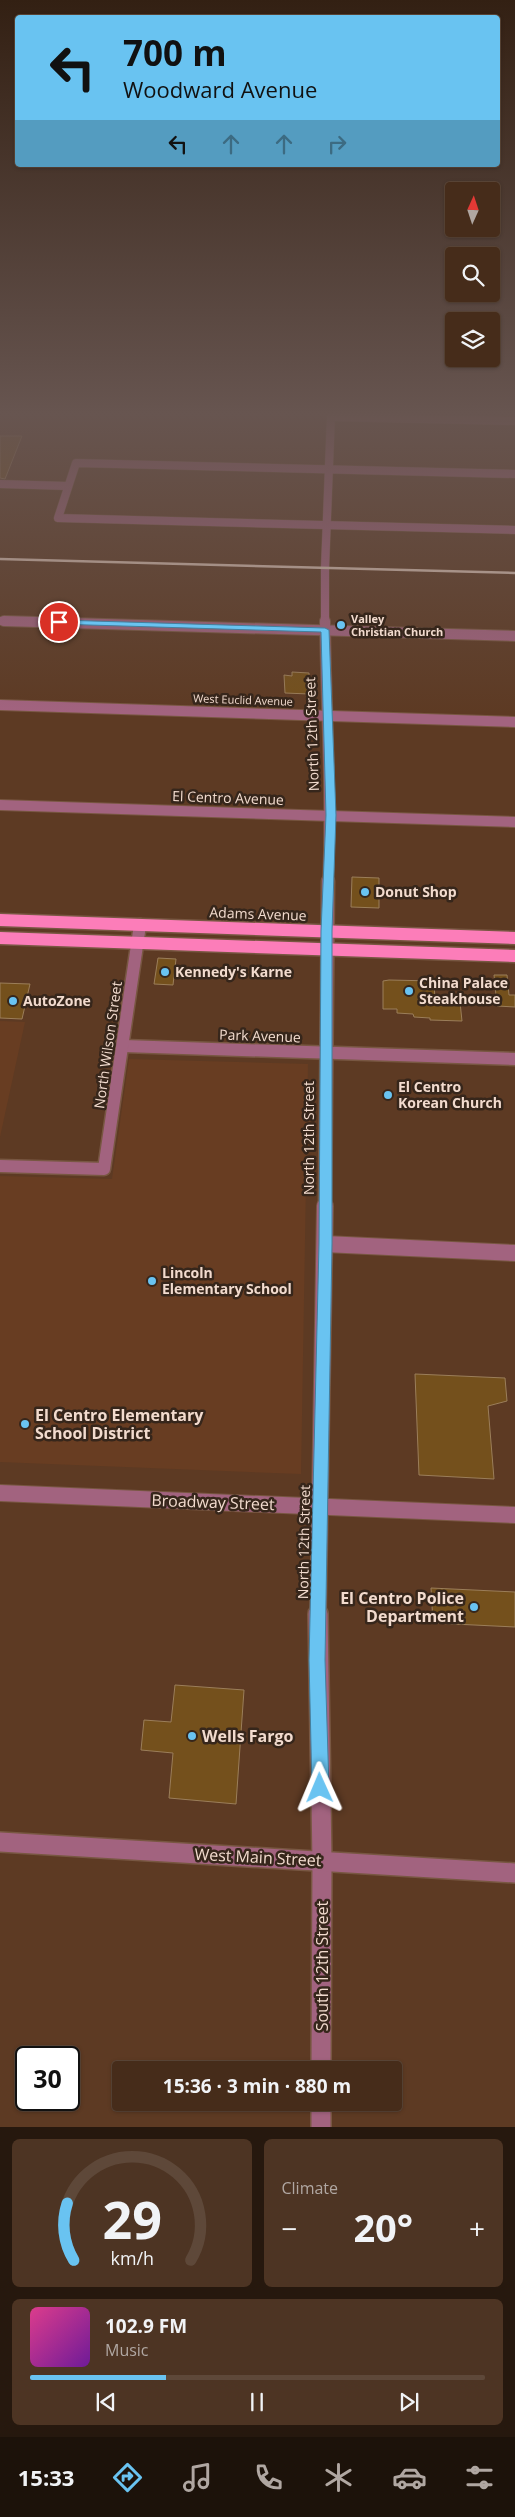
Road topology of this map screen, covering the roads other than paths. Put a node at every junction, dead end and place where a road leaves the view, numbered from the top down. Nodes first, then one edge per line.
1 (59, 514) edge
2 (326, 514) edge
3 (326, 526) junction
4 (515, 530) edge
5 (0, 621) edge
6 (325, 630) junction
7 (515, 636) edge
8 (0, 705) edge
9 (326, 716) junction
10 (515, 722) edge
11 (0, 805) edge
12 (331, 815) junction
13 (515, 822) edge
14 (0, 920) edge
15 (140, 925) junction
16 (326, 931) junction
17 (0, 938) edge
18 (515, 938) edge
19 (138, 942) junction
20 (326, 949) junction
21 (515, 956) edge
22 (124, 1046) junction
23 (326, 1052) junction
24 (515, 1059) edge
25 (0, 1166) edge
26 (325, 1244) junction
27 (515, 1253) edge
28 (0, 1493) edge
29 (321, 1506) junction
30 (515, 1515) edge
31 (0, 1842) edge
32 (322, 1861) junction
33 (515, 1873) edge
34 (321, 2061) edge
35 (321, 2111) edge
36 (321, 2127) edge

1 - 3 street
2 - 3 street, North 12th Street
3 - 4 street
3 - 6 street, North 12th Street
5 - 6 street
6 - 7 street
6 - 9 street, North 12th Street
8 - 9 street, West Euclid Avenue
9 - 10 street, West Euclid Avenue
9 - 12 street, North 12th Street
11 - 12 street, El Centro Avenue
12 - 13 street, El Centro Avenue
12 - 16 street, North 12th Street
14 - 15 main road, Adams Avenue
15 - 16 main road, Adams Avenue
15 - 19 street, North Wilson Street
16 - 18 main road, Adams Avenue
16 - 20 street, North 12th Street
17 - 19 main road
19 - 20 main road
19 - 22 street, North Wilson Street
20 - 21 main road
20 - 23 street, North 12th Street
22 - 23 street, Park Avenue
22 - 25 street, North Wilson Street
23 - 24 street, Park Avenue
23 - 26 street, North 12th Street
26 - 27 street
26 - 29 street, North 12th Street
28 - 29 street, Broadway Street
29 - 30 street, Broadway Street
29 - 32 street, North 12th Street
31 - 32 street, West Main Street
32 - 33 street, West Main Street
32 - 34 street, South 12th Street
35 - 36 street

